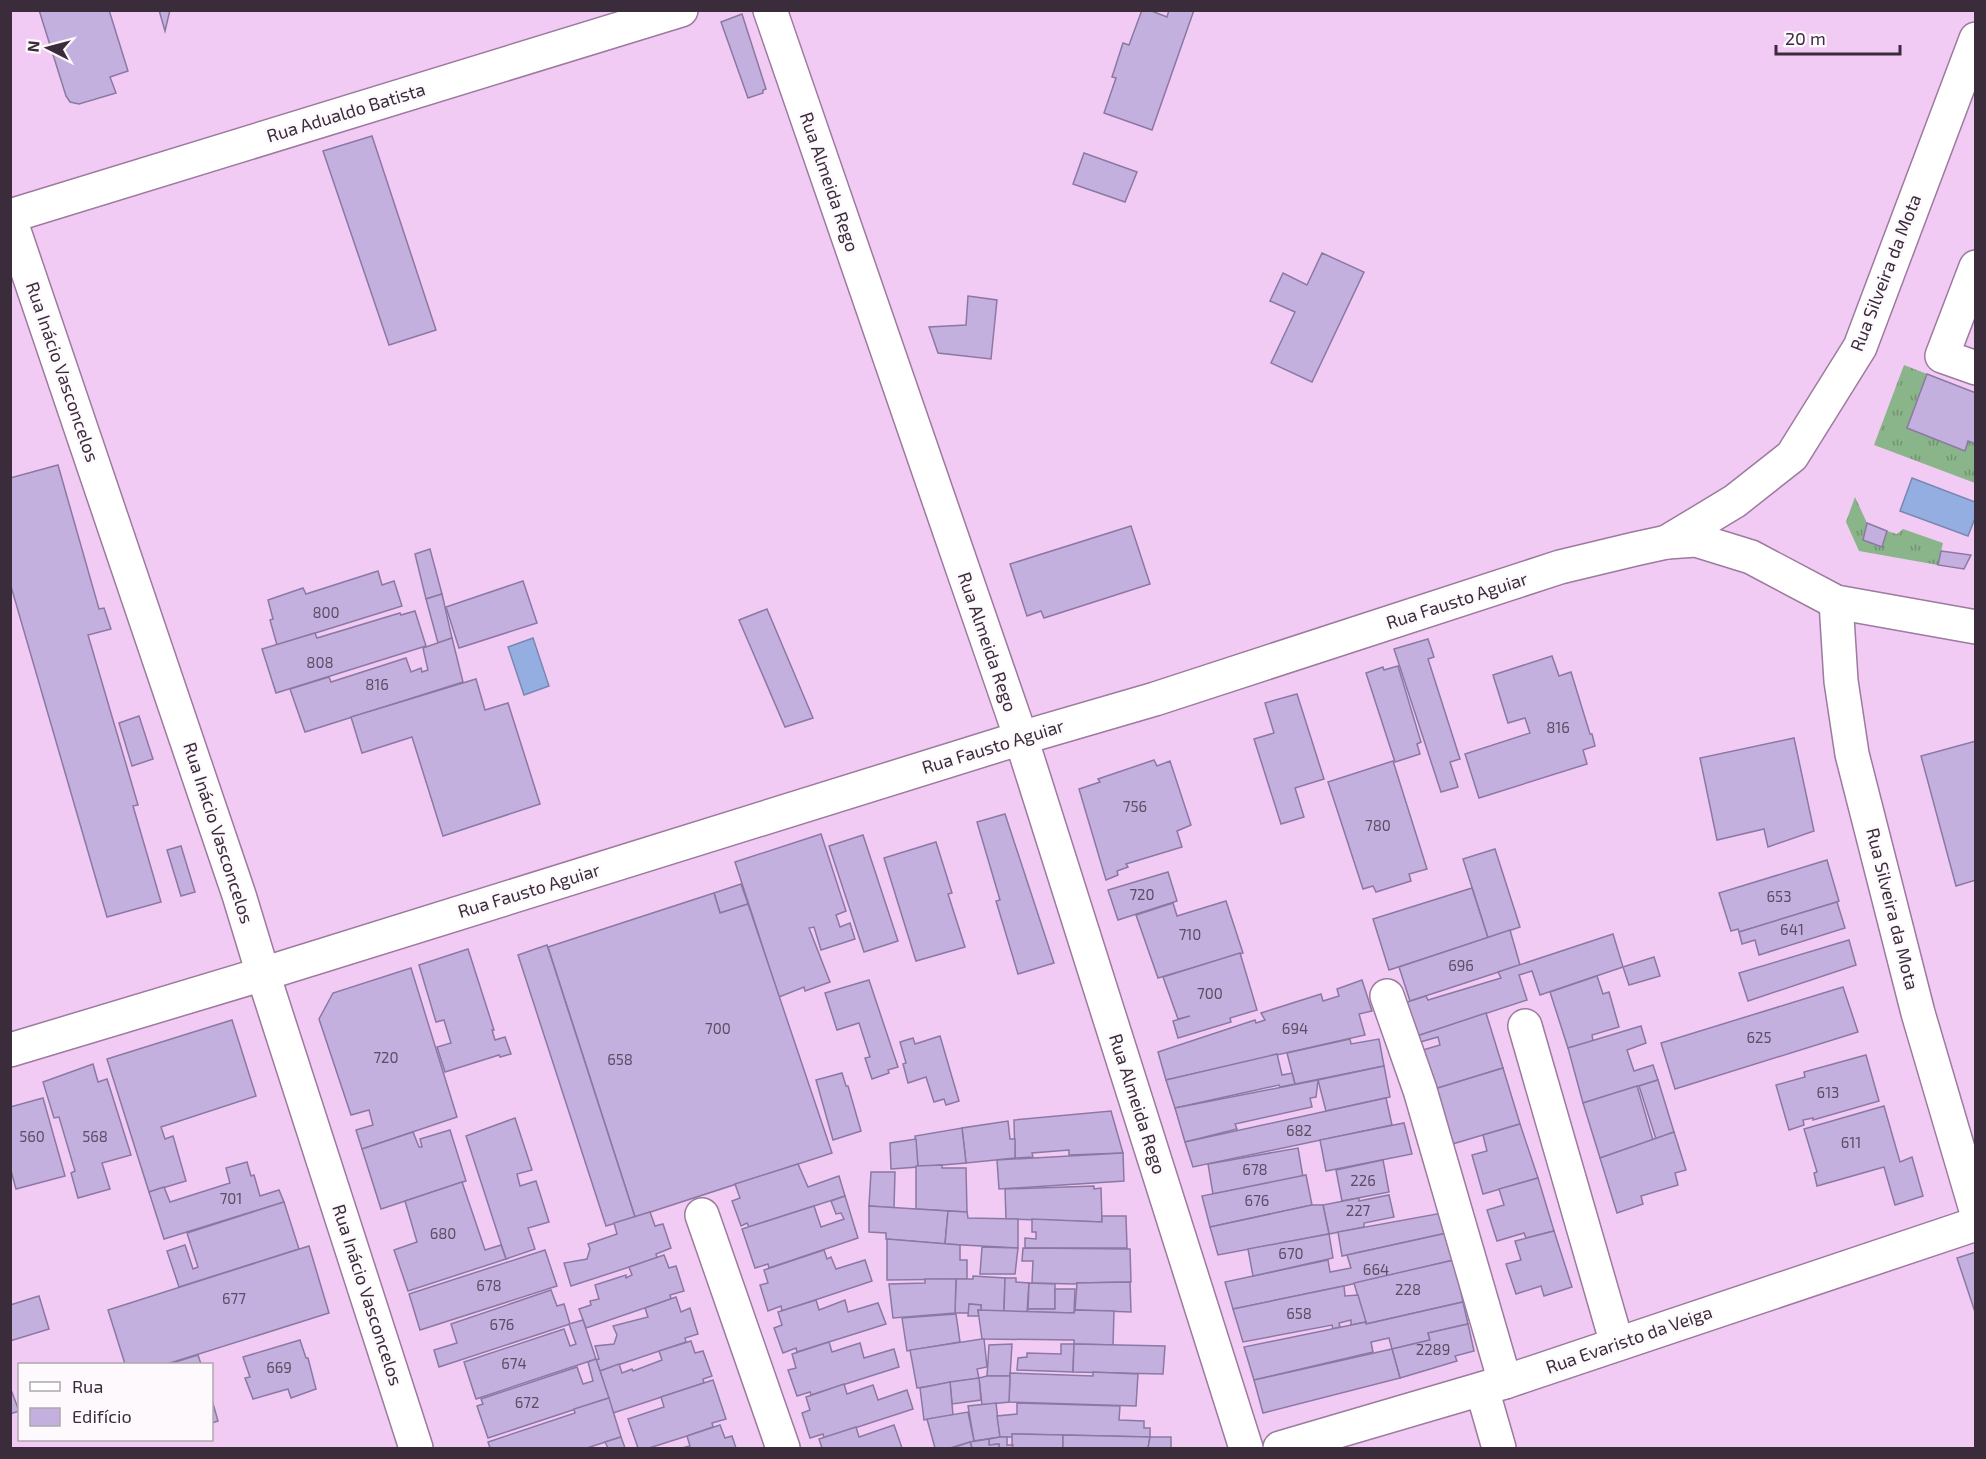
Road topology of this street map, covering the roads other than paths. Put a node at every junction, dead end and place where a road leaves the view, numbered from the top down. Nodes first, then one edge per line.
1 (681, 10) edge
2 (770, 10) edge
3 (1976, 39) edge
4 (10, 218) edge
5 (1976, 267) edge
6 (1976, 368) edge
7 (1666, 542) junction
8 (1836, 602) junction
9 (1976, 627) edge
10 (1021, 738) junction
11 (263, 974) junction
12 (1387, 996) dead end
13 (1525, 1026) dead end
14 (10, 1050) edge
15 (1976, 1210) edge
16 (702, 1215) dead end
17 (1976, 1224) edge
18 (1617, 1344) junction
19 (1494, 1385) junction
20 (416, 1449) edge
21 (783, 1449) edge
22 (1246, 1449) edge
23 (1280, 1449) edge
24 (1499, 1449) edge

1 - 4 street, Rua Adualdo Batista
2 - 10 street, Rua Almeida Rego
3 - 7 street, Rua Silveira da Mota
4 - 11 street, Rua Inácio Vasconcelos
5 - 6 street
7 - 8 street, Rua Fausto Aguiar
7 - 10 street, Rua Fausto Aguiar
8 - 9 street, Rua Fausto Aguiar
8 - 15 street, Rua Silveira da Mota
10 - 11 street, Rua Fausto Aguiar
10 - 22 street, Rua Almeida Rego
11 - 14 street, Rua Fausto Aguiar
11 - 20 street, Rua Inácio Vasconcelos
12 - 19 street
13 - 18 street
16 - 21 street
17 - 18 street, Rua Evaristo da Veiga
18 - 19 street, Rua Evaristo da Veiga
19 - 23 street, Rua Evaristo da Veiga
19 - 24 street

